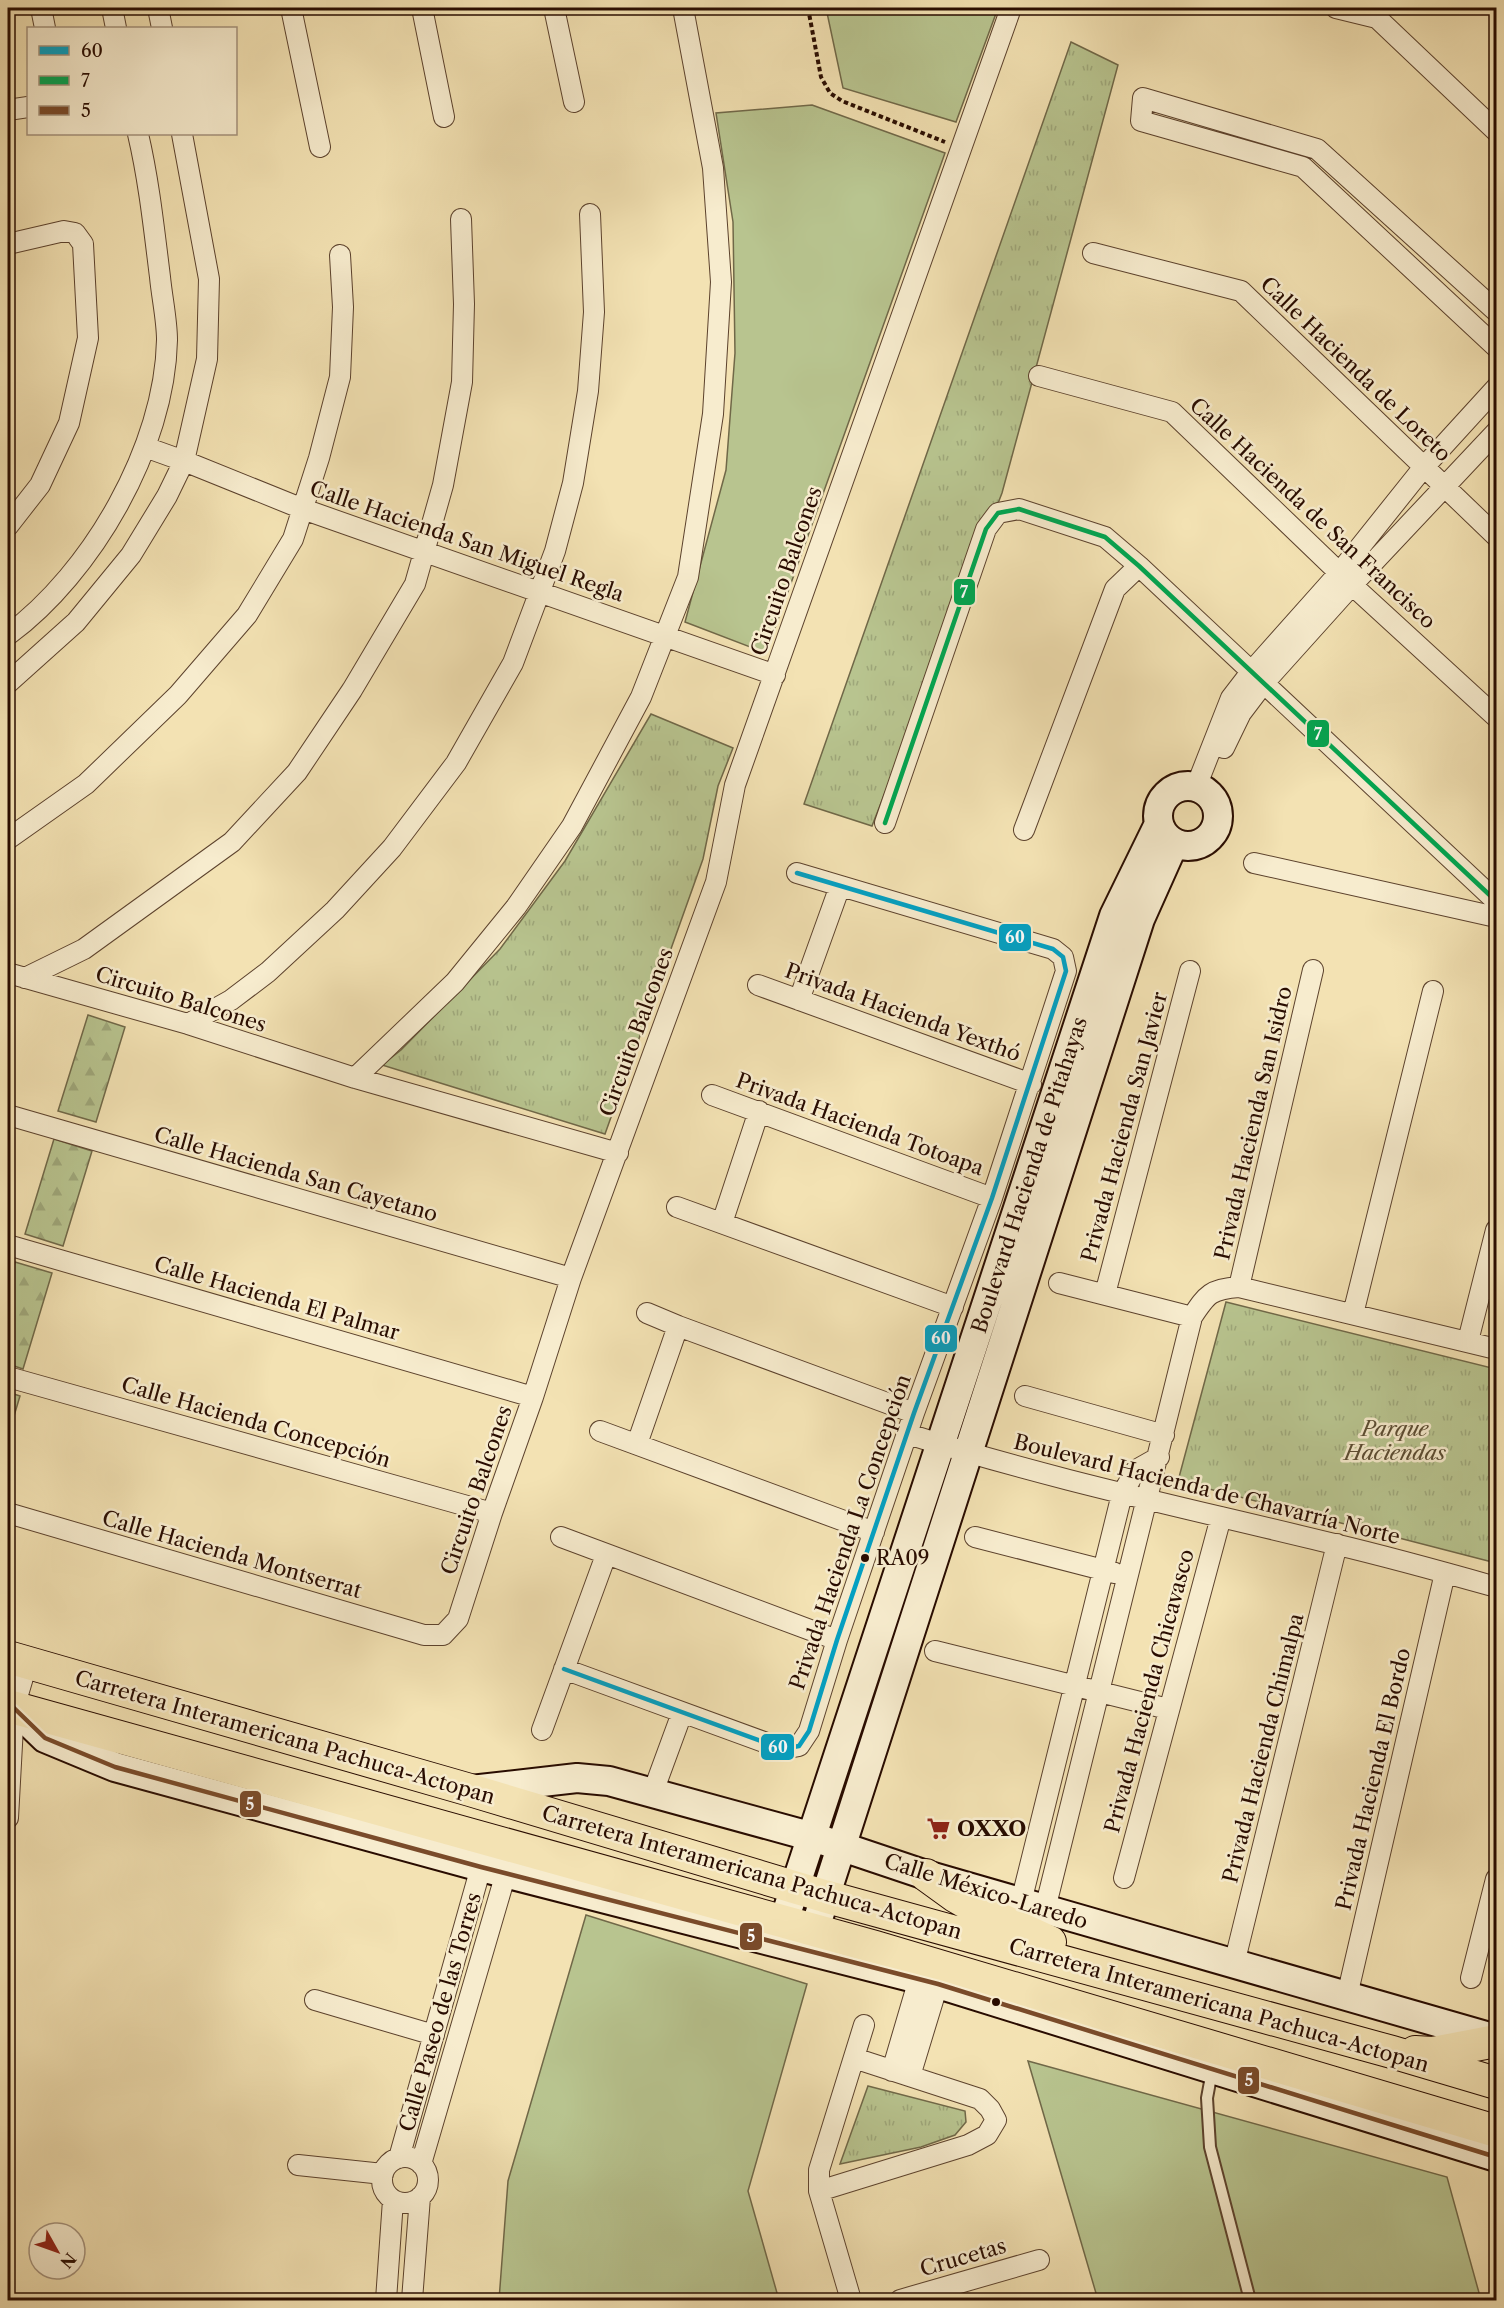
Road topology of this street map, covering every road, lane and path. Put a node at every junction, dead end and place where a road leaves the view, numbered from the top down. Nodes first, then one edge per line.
1 (41, 8) edge
2 (112, 8) edge
3 (158, 8) edge
4 (291, 8) edge
5 (422, 8) edge
6 (554, 8) edge
7 (683, 8) edge
8 (808, 8) edge
9 (1011, 8) edge
10 (1336, 8) edge
11 (45, 27) edge
12 (116, 27) edge
13 (162, 27) edge
14 (574, 102) dead end
15 (27, 107) edge
16 (8, 110) edge
17 (444, 117) dead end
18 (1497, 131) edge
19 (138, 135) edge
20 (182, 135) edge
21 (320, 147) dead end
22 (960, 148) junction
23 (1364, 192) junction
24 (1349, 209) junction
25 (591, 214) dead end
26 (461, 219) dead end
27 (8, 244) edge
28 (1093, 254) dead end
29 (340, 255) dead end
30 (1497, 311) edge
31 (1497, 347) edge
32 (1040, 376) dead end
33 (1497, 388) edge
34 (1497, 432) edge
35 (145, 447) junction
36 (184, 460) junction
37 (1423, 468) junction
38 (1445, 488) junction
39 (303, 509) junction
40 (8, 526) edge
41 (1497, 536) edge
42 (424, 552) junction
43 (1139, 566) junction
44 (1346, 578) junction
45 (540, 594) junction
46 (8, 635) edge
47 (666, 636) junction
48 (775, 675) junction
49 (1257, 678) junction
50 (8, 683) edge
51 (1497, 717) edge
52 (1200, 789) junction
53 (885, 823) dead end
54 (1024, 830) dead end
55 (1166, 833) junction
56 (8, 839) edge
57 (1254, 863) dead end
58 (797, 873) dead end
59 (840, 886) junction
60 (1497, 901) edge
61 (1497, 917) edge
62 (1313, 970) dead end
63 (1190, 971) dead end
64 (16, 976) edge
65 (758, 985) dead end
66 (1433, 991) dead end
67 (799, 1000) junction
68 (188, 1024) junction
69 (355, 1078) junction
70 (1031, 1084) junction
71 (712, 1095) dead end
72 (759, 1111) junction
73 (8, 1115) edge
74 (618, 1153) junction
75 (992, 1198) junction
76 (677, 1207) dead end
77 (722, 1223) junction
78 (1497, 1230) edge
79 (8, 1245) edge
80 (571, 1278) junction
81 (1059, 1282) dead end
82 (1229, 1287) junction
83 (1106, 1294) junction
84 (954, 1307) junction
85 (647, 1313) dead end
86 (1353, 1314) junction
87 (1192, 1317) junction
88 (678, 1326) junction
89 (1468, 1341) junction
90 (1497, 1349) edge
91 (8, 1377) edge
92 (1025, 1396) dead end
93 (533, 1397) junction
94 (914, 1413) junction
95 (600, 1431) dead end
96 (908, 1434) junction
97 (1164, 1435) junction
98 (637, 1444) junction
99 (954, 1449) junction
100 (1159, 1457) junction
101 (1122, 1494) junction
102 (1148, 1501) junction
103 (8, 1513) edge
104 (492, 1513) junction
105 (1221, 1517) junction
106 (874, 1532) junction
107 (561, 1537) dead end
108 (975, 1537) dead end
109 (1337, 1544) junction
110 (606, 1555) junction
111 (1103, 1569) junction
112 (1446, 1573) junction
113 (1129, 1577) junction
114 (1497, 1587) edge
115 (443, 1635) joint
116 (837, 1640) junction
117 (936, 1651) dead end
118 (17, 1660) edge
119 (564, 1668) junction
120 (83, 1678) junction
121 (1074, 1686) junction
122 (1100, 1691) junction
123 (11, 1707) edge
124 (1168, 1709) junction
125 (682, 1713) junction
126 (70, 1724) junction
127 (542, 1730) dead end
128 (470, 1790) junction
129 (653, 1792) junction
130 (8, 1818) edge
131 (813, 1837) junction
132 (840, 1846) junction
133 (737, 1869) junction
134 (494, 1870) junction
135 (926, 1875) junction
136 (1124, 1878) dead end
137 (1497, 1880) edge
138 (810, 1892) junction
139 (721, 1906) junction
140 (1033, 1906) junction
141 (893, 1915) junction
142 (462, 1934) junction
143 (796, 1936) junction
144 (485, 1942) junction
145 (877, 1957) junction
146 (1234, 1964) junction
147 (1124, 1978) junction
148 (1471, 1978) dead end
149 (929, 1981) junction
150 (1347, 1996) junction
151 (315, 2001) dead end
152 (864, 2025) dead end
153 (434, 2035) junction
154 (1497, 2040) edge
155 (1392, 2052) junction
156 (854, 2058) junction
157 (1213, 2068) junction
158 (901, 2073) junction
159 (1243, 2077) junction
160 (1329, 2082) junction
161 (1497, 2084) edge
162 (1497, 2130) edge
163 (1497, 2157) edge
164 (399, 2158) junction
165 (421, 2164) junction
166 (298, 2165) dead end
167 (383, 2174) junction
168 (819, 2191) junction
169 (420, 2197) junction
170 (393, 2200) junction
171 (1039, 2260) dead end
172 (386, 2301) edge
173 (412, 2301) edge
174 (851, 2301) edge
175 (900, 2301) edge
176 (1250, 2301) edge

1 - 11 street
2 - 12 street
3 - 13 street
4 - 21 street
5 - 17 street
6 - 14 street
7 - 47 street
8 - 22 path
9 - 22 street, Circuito Balcones
10 - 18 street
15 - 16 street
19 - 35 street
20 - 36 street
22 - 48 street, Circuito Balcones
23 - 24 street
23 - 24 street
23 - 30 street
24 - 31 street
25 - 45 street
26 - 42 street
27 - 40 street
28 - 37 street, Calle Hacienda de Loreto
29 - 39 street
32 - 44 street, Calle Hacienda de San Francisco
33 - 37 street
34 - 38 street
35 - 36 street, Calle Hacienda San Miguel Regla
35 - 46 street
36 - 39 street, Calle Hacienda San Miguel Regla
36 - 50 street
37 - 38 street, Calle Hacienda de Loreto
37 - 44 street
38 - 41 street, Calle Hacienda de Loreto
38 - 44 street
39 - 42 street, Calle Hacienda San Miguel Regla
39 - 56 street
42 - 45 street, Calle Hacienda San Miguel Regla
42 - 64 street
43 - 49 street
43 - 53 street
43 - 54 street
44 - 49 street
44 - 51 street, Calle Hacienda de San Francisco
45 - 47 street, Calle Hacienda San Miguel Regla
45 - 68 street
47 - 48 street, Calle Hacienda San Miguel Regla
47 - 69 street
48 - 74 street, Circuito Balcones
49 - 52 street
49 - 60 street
52 - 55 street
52 - 55 street
55 - 99 street, Boulevard Hacienda de Pitahayas
57 - 61 street
58 - 59 street
59 - 67 street
59 - 70 street, Privada Hacienda La Concepción
62 - 82 street, Privada Hacienda San Isidro
63 - 83 street, Privada Hacienda San Javier
64 - 68 street, Circuito Balcones
65 - 67 street, Privada Hacienda Yexthó
66 - 86 street
67 - 70 street, Privada Hacienda Yexthó
68 - 69 street, Circuito Balcones
69 - 74 street, Circuito Balcones
70 - 75 street, Privada Hacienda La Concepción
71 - 72 street, Privada Hacienda Totoapa
72 - 75 street, Privada Hacienda Totoapa
72 - 77 street
73 - 80 street, Calle Hacienda San Cayetano
74 - 80 street, Circuito Balcones
75 - 84 street, Privada Hacienda La Concepción
76 - 77 street
77 - 84 street
78 - 89 street
79 - 93 street, Calle Hacienda El Palmar
80 - 93 street, Circuito Balcones
81 - 83 street
82 - 86 street
82 - 87 street
83 - 87 street
84 - 94 street, Privada Hacienda La Concepción
85 - 88 street
86 - 89 street
87 - 97 street
88 - 94 street
88 - 98 street
89 - 90 street
91 - 104 street, Calle Hacienda Concepción
92 - 97 street
93 - 104 street, Circuito Balcones
94 - 96 street, Privada Hacienda La Concepción
95 - 98 street
96 - 99 street, Boulevard Hacienda de Chavarría Norte
96 - 106 street, Privada Hacienda La Concepción
97 - 100 street
98 - 106 street
99 - 101 street, Boulevard Hacienda de Chavarría Norte
99 - 131 street, Boulevard Hacienda de Pitahayas
99 - 132 street, Boulevard Hacienda de Pitahayas
100 - 101 street
100 - 102 street
101 - 102 street, Boulevard Hacienda de Chavarría Norte
101 - 111 street
102 - 105 street, Boulevard Hacienda de Chavarría Norte
102 - 113 street
103 - 115 street, Calle Hacienda Montserrat
104 - 115 street, Circuito Balcones
105 - 109 street, Boulevard Hacienda de Chavarría Norte
105 - 124 street, Privada Hacienda Chicavasco
106 - 116 street, Privada Hacienda La Concepción
107 - 110 street
108 - 111 street
109 - 112 street, Boulevard Hacienda de Chavarría Norte
109 - 146 street, Privada Hacienda Chimalpa
110 - 116 street
110 - 119 street
111 - 113 street
111 - 121 street
112 - 114 street, Boulevard Hacienda de Chavarría Norte
112 - 150 street, Privada Hacienda El Bordo
113 - 122 street
116 - 125 street, Privada Hacienda La Concepción
117 - 121 street
118 - 120 main road, Carretera Interamericana Pachuca-Actopan
118 - 123 street
119 - 125 street
119 - 127 street
120 - 126 main road
120 - 128 main road, Carretera Interamericana Pachuca-Actopan
121 - 122 street
121 - 140 street
122 - 124 street
122 - 140 street
123 - 126 main road, Carretera Interamericana Pachuca-Actopan
123 - 130 street
123 - 134 street
124 - 136 street, Privada Hacienda Chicavasco
125 - 129 street
126 - 139 main road, Carretera Interamericana Pachuca-Actopan
128 - 129 street, Calle México-Laredo
128 - 133 main road, Carretera Interamericana Pachuca-Actopan
129 - 131 street, Calle México-Laredo
131 - 132 street, Calle México-Laredo
131 - 138 street, Boulevard Hacienda de Pitahayas
132 - 135 street, Calle México-Laredo
132 - 138 street, Boulevard Hacienda de Pitahayas
133 - 138 main road, Carretera Interamericana Pachuca-Actopan
133 - 139 main road
134 - 142 street, Calle Paseo de las Torres
134 - 143 street
134 - 144 street, Calle Paseo de las Torres
135 - 140 street, Calle México-Laredo
135 - 147 main road
137 - 148 street
138 - 141 main road, Carretera Interamericana Pachuca-Actopan
138 - 143 street, Boulevard Hacienda de Pitahayas
139 - 143 main road, Carretera Interamericana Pachuca-Actopan
140 - 146 street, Calle México-Laredo
141 - 145 main road
141 - 147 main road, Carretera Interamericana Pachuca-Actopan
142 - 144 street
142 - 153 street, Calle Paseo de las Torres
143 - 145 main road, Carretera Interamericana Pachuca-Actopan
144 - 165 street, Calle Paseo de las Torres
145 - 149 street
145 - 160 main road, Carretera Interamericana Pachuca-Actopan
146 - 150 street, Calle México-Laredo
147 - 155 main road, Carretera Interamericana Pachuca-Actopan
149 - 157 street
149 - 158 street
150 - 154 street, Calle México-Laredo
151 - 153 street
152 - 156 street
153 - 164 street, Calle Paseo de las Torres
154 - 155 main road
155 - 161 main road, Carretera Interamericana Pachuca-Actopan
156 - 158 street
156 - 168 street
157 - 159 street
157 - 176 lane
158 - 168 street
159 - 160 main road
159 - 163 street
160 - 162 main road, Carretera Interamericana Pachuca-Actopan
164 - 165 street
164 - 167 street
165 - 169 street
166 - 167 street
167 - 170 street
168 - 174 street
169 - 170 street
169 - 173 street
170 - 172 street
171 - 175 street, Crucetas

